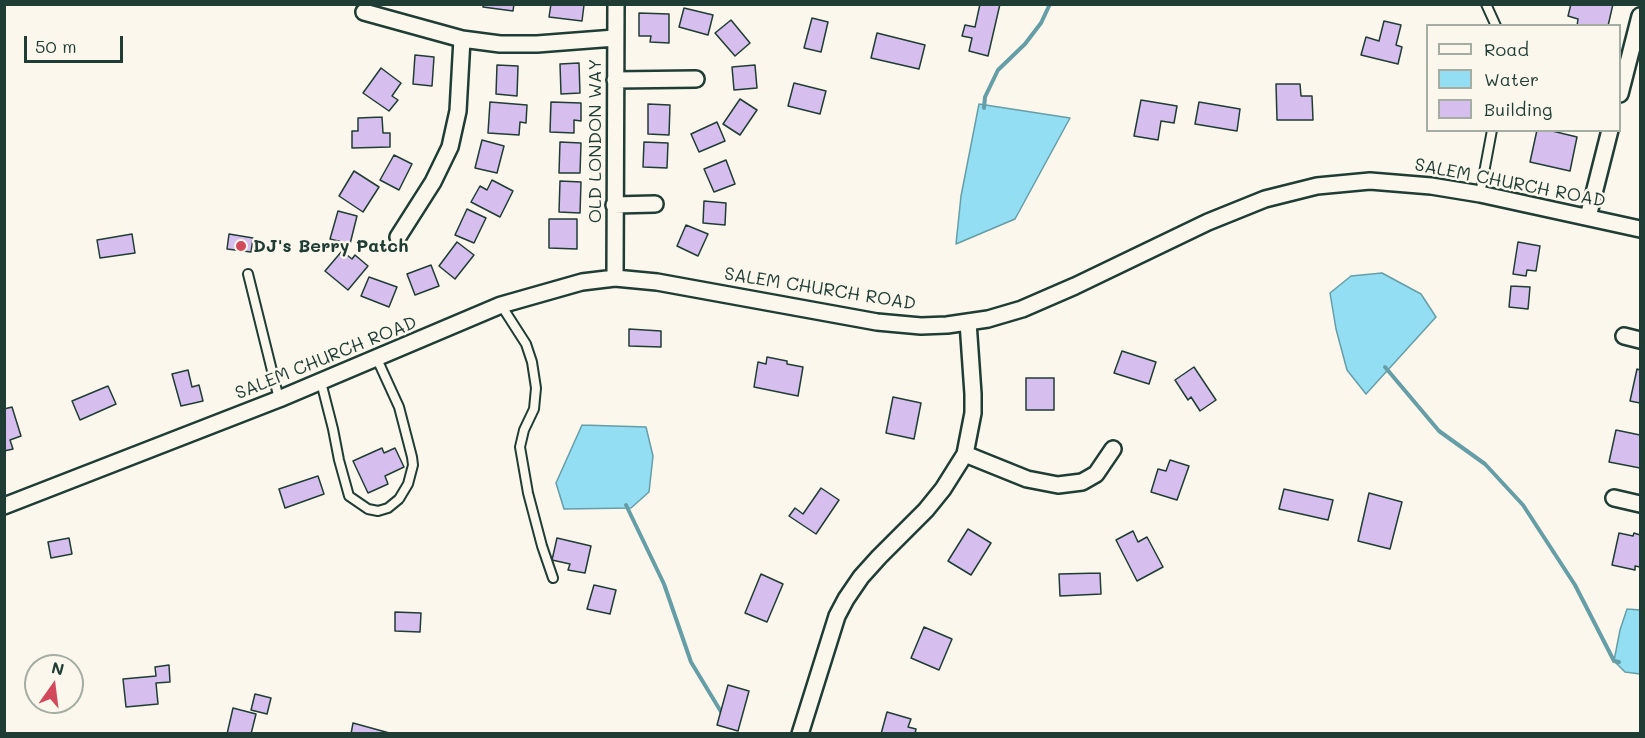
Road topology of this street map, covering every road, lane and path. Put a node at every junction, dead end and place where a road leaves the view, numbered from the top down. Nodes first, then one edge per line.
1 (616, 4) edge
2 (1486, 4) edge
3 (364, 12) dead end
4 (1641, 16) edge
5 (1495, 24) edge
6 (615, 38) junction
7 (462, 39) junction
8 (696, 79) dead end
9 (615, 80) junction
10 (1621, 90) edge
11 (1492, 132) edge
12 (1609, 132) edge
13 (1480, 194) junction
14 (655, 204) dead end
15 (614, 205) junction
16 (1588, 217) junction
17 (1641, 229) edge
18 (398, 237) dead end
19 (248, 274) dead end
20 (615, 278) junction
21 (501, 305) junction
22 (968, 322) junction
23 (1624, 336) dead end
24 (1641, 340) edge
25 (377, 359) junction
26 (321, 382) junction
27 (279, 399) junction
28 (1113, 449) dead end
29 (964, 454) junction
30 (1614, 498) dead end
31 (1641, 504) edge
32 (4, 506) edge
33 (554, 579) dead end
34 (800, 734) edge

1 - 6 street, OLD LONDON WAY
2 - 5 lane
3 - 7 street
4 - 10 street
6 - 7 street
6 - 9 street, OLD LONDON WAY
7 - 18 street
8 - 9 street
9 - 15 street, OLD LONDON WAY
11 - 13 lane
12 - 16 street
13 - 16 street, SALEM CHURCH ROAD
13 - 22 street, SALEM CHURCH ROAD
14 - 15 street
15 - 20 street, OLD LONDON WAY
16 - 17 street, SALEM CHURCH ROAD
19 - 27 lane
20 - 21 street, SALEM CHURCH ROAD
20 - 22 street, SALEM CHURCH ROAD
21 - 25 street, SALEM CHURCH ROAD
21 - 33 lane
22 - 29 street
23 - 24 street
25 - 26 street, SALEM CHURCH ROAD
25 - 26 lane
26 - 27 street, SALEM CHURCH ROAD
27 - 32 street, SALEM CHURCH ROAD
28 - 29 street
29 - 34 street
30 - 31 street

